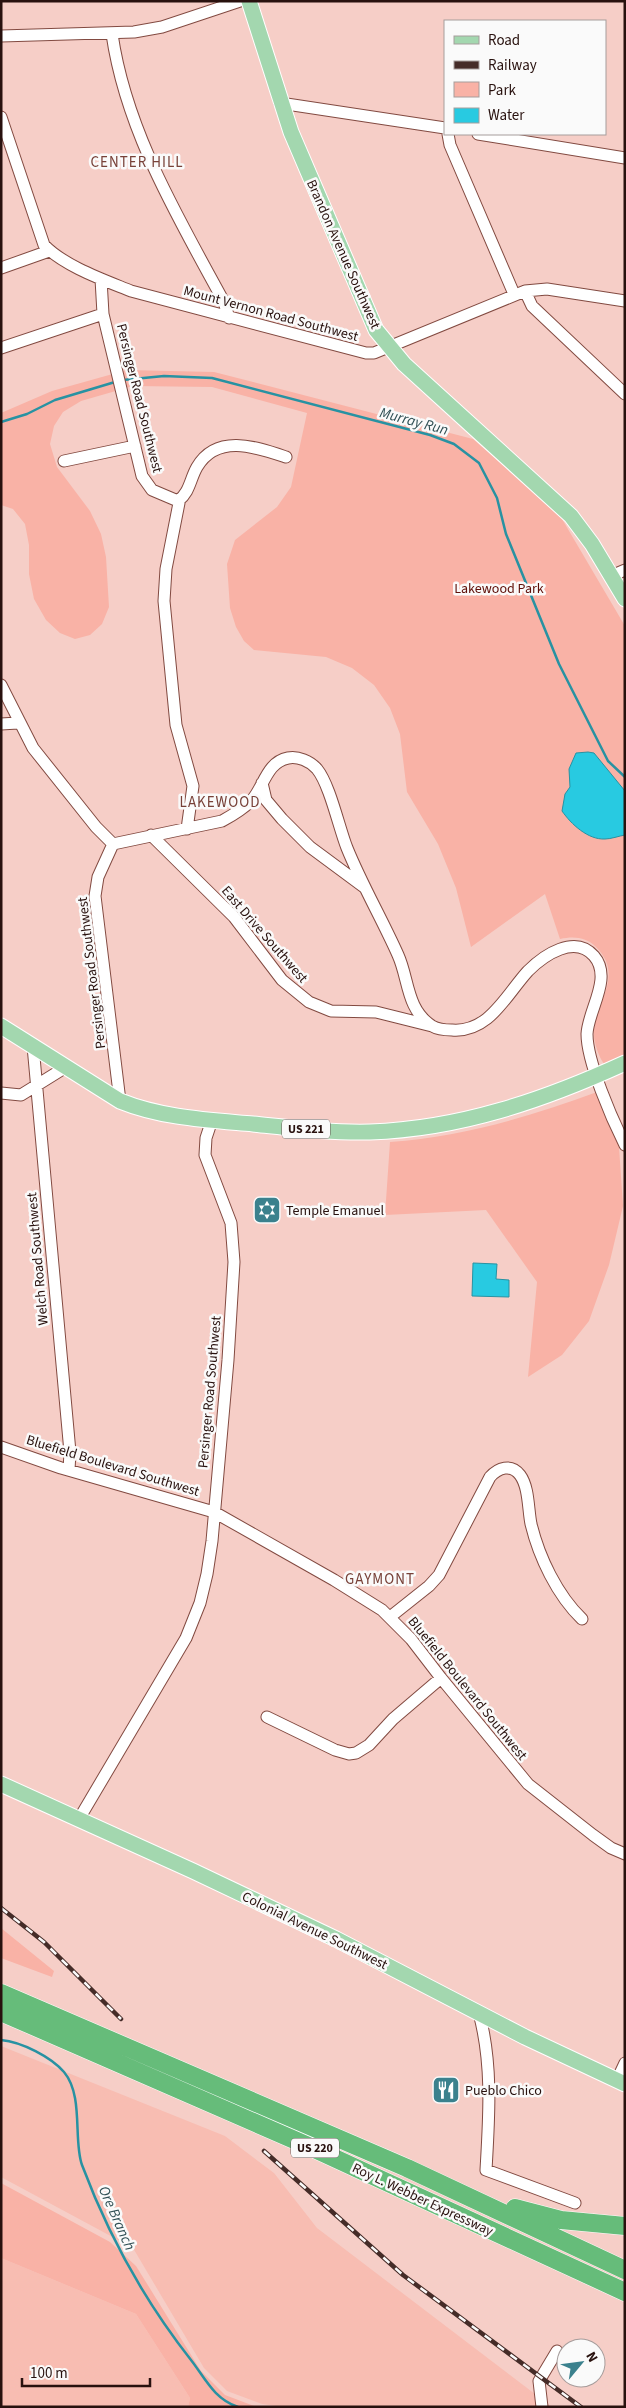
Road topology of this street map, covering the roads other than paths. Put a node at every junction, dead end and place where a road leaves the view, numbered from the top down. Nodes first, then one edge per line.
1 (240, 1) edge
2 (249, 1) edge
3 (112, 34) junction
4 (1, 36) edge
5 (280, 103) junction
6 (2, 119) edge
7 (444, 128) edge
8 (448, 135) edge
9 (484, 135) edge
10 (625, 158) edge
11 (50, 251) junction
12 (1, 268) edge
13 (101, 279) junction
14 (519, 293) junction
15 (625, 301) edge
16 (103, 314) junction
17 (229, 318) junction
18 (388, 346) junction
19 (1, 348) edge
20 (625, 394) edge
21 (135, 446) junction
22 (286, 457) dead end
23 (64, 461) dead end
24 (178, 501) junction
25 (618, 573) edge
26 (625, 599) edge
27 (1, 686) edge
28 (18, 723) junction
29 (1, 724) edge
30 (262, 783) junction
31 (187, 829) junction
32 (151, 836) junction
33 (113, 844) junction
34 (366, 889) junction
35 (1, 1026) edge
36 (434, 1027) junction
37 (33, 1046) junction
38 (625, 1063) edge
39 (66, 1067) junction
40 (597, 1076) junction
41 (37, 1085) junction
42 (1, 1093) edge
43 (120, 1101) junction
44 (212, 1120) junction
45 (625, 1145) edge
46 (1, 1446) edge
47 (69, 1470) junction
48 (214, 1512) junction
49 (390, 1617) junction
50 (582, 1619) dead end
51 (441, 1678) junction
52 (268, 1717) dead end
53 (1, 1784) edge
54 (79, 1819) junction
55 (625, 1854) edge
56 (1, 1993) edge
57 (1, 2012) edge
58 (479, 2013) junction
59 (625, 2063) edge
60 (621, 2082) edge
61 (407, 2168) junction
62 (575, 2203) dead end
63 (625, 2226) edge
64 (625, 2270) edge
65 (625, 2292) edge
66 (556, 2353) edge
67 (542, 2407) edge

1 - 3 street
2 - 5 main road, Brandon Avenue Southwest
3 - 4 street
3 - 17 street
5 - 7 street
5 - 18 main road, Brandon Avenue Southwest
6 - 11 street
8 - 14 street
9 - 10 street
11 - 12 street
11 - 13 street, Mount Vernon Road Southwest
13 - 16 street, Persinger Road Southwest
13 - 17 street, Mount Vernon Road Southwest
14 - 15 street, Mount Vernon Road Southwest
14 - 18 street, Mount Vernon Road Southwest
14 - 20 street
16 - 19 street
16 - 21 street, Persinger Road Southwest
17 - 18 street, Mount Vernon Road Southwest
18 - 25 main road, Brandon Avenue Southwest
21 - 23 street
21 - 24 street, Persinger Road Southwest
22 - 24 street
24 - 31 street
25 - 26 main road, Brandon Avenue Southwest
27 - 28 street
28 - 29 street
28 - 33 street
30 - 31 street
30 - 34 street
30 - 34 street
31 - 32 street
32 - 33 street
32 - 36 street, East Drive Southwest
33 - 43 street, Persinger Road Southwest
34 - 36 street
35 - 37 main road, US 221
36 - 40 street, East Drive Southwest
37 - 39 main road, US 221
37 - 41 street, Welch Road Southwest
38 - 40 main road, US 221
39 - 41 street
39 - 43 main road, US 221
40 - 44 main road, US 221
40 - 45 street, East Drive Southwest
41 - 42 street
41 - 47 street, Welch Road Southwest
43 - 44 main road, US 221
44 - 48 street, Persinger Road Southwest
46 - 47 street, Bluefield Boulevard Southwest
47 - 48 street, Bluefield Boulevard Southwest
48 - 49 street, Bluefield Boulevard Southwest
48 - 54 street, Persinger Road Southwest
49 - 50 street
49 - 51 street, Bluefield Boulevard Southwest
51 - 52 street
51 - 55 street, Bluefield Boulevard Southwest
53 - 54 main road, Colonial Avenue Southwest
54 - 58 main road, Colonial Avenue Southwest
56 - 61 highway, Roy L. Webber Expressway / US 220
57 - 65 highway, Roy L. Webber Expressway / US 220
58 - 60 main road, Colonial Avenue Southwest
58 - 62 street
59 - 60 street
61 - 63 highway
61 - 64 highway, Roy L. Webber Expressway / US 220
66 - 67 street

